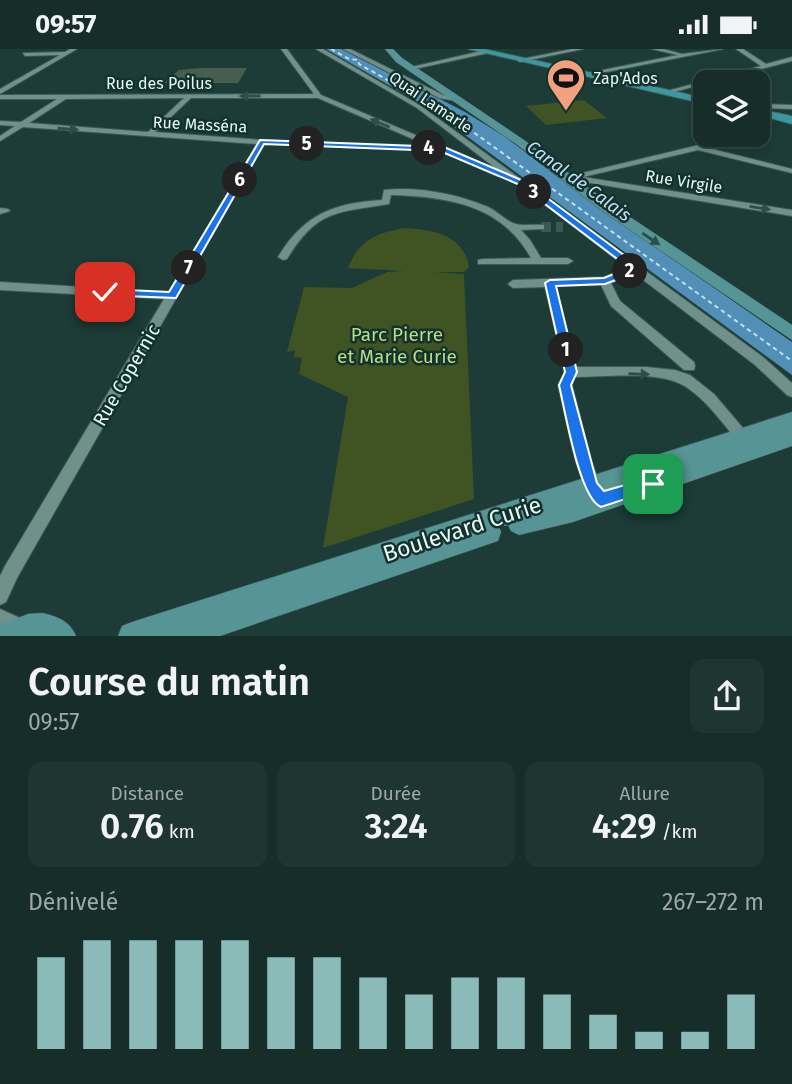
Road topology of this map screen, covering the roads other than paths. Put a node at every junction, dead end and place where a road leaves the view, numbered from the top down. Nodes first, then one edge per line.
1 (74, 49) edge
2 (284, 49) edge
3 (319, 49) edge
4 (346, 49) edge
5 (388, 49) edge
6 (472, 49) edge
7 (580, 49) edge
8 (655, 49) edge
9 (720, 49) edge
10 (739, 49) edge
11 (486, 52) junction
12 (66, 53) junction
13 (25, 54) dead end
14 (687, 55) junction
15 (792, 59) edge
16 (520, 60) junction
17 (765, 66) junction
18 (410, 68) junction
19 (586, 74) junction
20 (666, 92) junction
21 (0, 95) edge
22 (318, 96) junction
23 (64, 97) junction
24 (189, 97) junction
25 (693, 98) edge
26 (456, 99) junction
27 (770, 106) edge
28 (792, 107) edge
29 (770, 115) edge
30 (792, 120) edge
31 (0, 123) edge
32 (20, 125) junction
33 (148, 135) junction
34 (0, 139) edge
35 (262, 142) junction
36 (698, 148) joint
37 (441, 149) junction
38 (792, 171) edge
39 (569, 178) junction
40 (523, 184) junction
41 (792, 213) edge
42 (514, 227) junction
43 (541, 227) tunnel mouth
44 (562, 227) tunnel mouth
45 (580, 227) junction
46 (283, 257) dead end
47 (568, 261) dead end
48 (538, 262) junction
49 (482, 263) dead end
50 (636, 269) junction
51 (605, 281) junction
52 (550, 283) junction
53 (513, 284) dead end
54 (0, 286) edge
55 (172, 296) junction
56 (792, 334) edge
57 (689, 366) dead end
58 (571, 372) junction
59 (792, 391) edge
60 (792, 421) edge
61 (792, 437) edge
62 (749, 443) junction
63 (596, 493) junction
64 (6, 579) edge
65 (0, 597) edge
66 (10, 627) edge
67 (63, 635) edge
68 (132, 636) edge
69 (180, 636) edge

1 - 12 street
2 - 22 street
3 - 40 street, Quai Lamarle
4 - 26 street
5 - 18 street
6 - 11 main road
7 - 16 street
8 - 14 street
9 - 14 street
10 - 17 street
11 - 16 main road
11 - 18 street
12 - 13 street
12 - 21 street
14 - 19 street
15 - 17 street
16 - 19 main road
17 - 20 street
18 - 26 street
19 - 20 main road
20 - 25 main road
21 - 23 street, Rue des Poilus
22 -> 24 street, Rue des Poilus
37 -> 22 street
23 - 24 street, Rue des Poilus
23 - 32 street
24 - 33 street
26 - 39 street
27 - 28 street
29 - 30 main road
31 - 32 street, Rue Masséna
32 -> 33 street, Rue Masséna
32 - 34 street
33 - 35 street, Rue Masséna
35 - 37 street, Rue Masséna
35 - 55 street, Rue Copernic
36 - 38 street
36 - 39 street
37 - 40 street
39 -> 41 street, Rue Virgile
39 -> 56 street
40 - 45 street, Quai Lamarle
42 - 43 street
42 - 46 street
42 - 48 street
44 - 45 street
45 - 50 street, Quai Lamarle
47 - 48 street
48 - 49 street
50 - 51 street
50 - 59 street, Quai Lamarle
51 - 52 street
51 - 57 street
52 - 53 street
52 - 58 street
54 - 55 street
55 - 64 street, Rue Copernic
58 -> 62 street
58 - 63 street
60 - 62 street, Boulevard Curie
61 - 62 street, Boulevard Curie
62 - 63 street, Boulevard Curie
63 - 68 street, Boulevard Curie
63 - 69 street, Boulevard Curie
64 - 65 street, Rue Copernic
66 - 67 street

